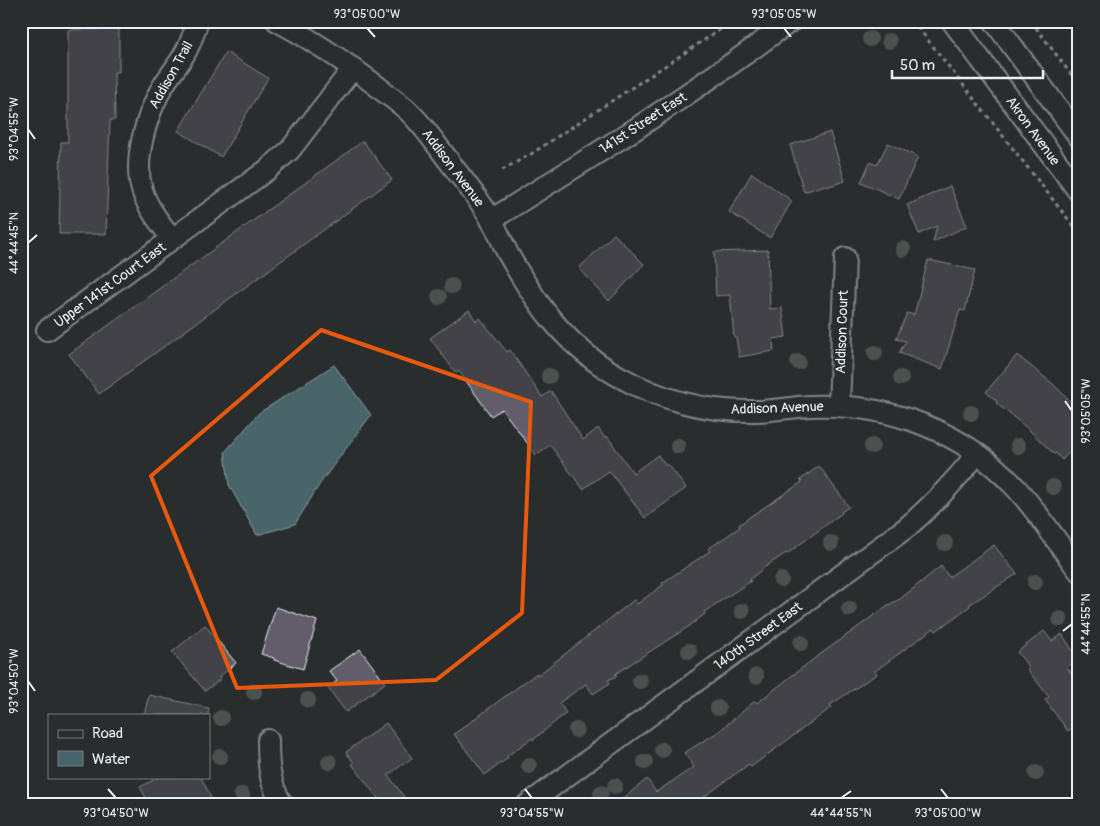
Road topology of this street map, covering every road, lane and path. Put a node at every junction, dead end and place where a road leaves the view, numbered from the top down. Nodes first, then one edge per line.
1 (198, 21) edge
2 (277, 21) edge
3 (733, 21) edge
4 (791, 21) edge
5 (913, 21) edge
6 (952, 21) edge
7 (994, 21) edge
8 (1031, 21) edge
9 (353, 68) junction
10 (1079, 85) edge
11 (1079, 137) edge
12 (502, 170) dead end
13 (1079, 192) edge
14 (491, 220) junction
15 (1079, 233) edge
16 (172, 239) junction
17 (845, 258) dead end
18 (47, 330) dead end
19 (839, 406) junction
20 (977, 454) junction
21 (1079, 571) edge
22 (268, 740) dead end
23 (283, 805) edge
24 (528, 805) edge

1 - 16 street, Addison Trail
2 - 9 street, Addison Avenue
3 - 12 path
4 - 14 street, 141st Street East
5 - 15 path
6 - 13 street, Akron Avenue
7 - 11 street
8 - 10 path
9 - 14 street, Addison Avenue
9 - 16 street, Upper 141st Court East
14 - 19 street, Addison Avenue
16 - 18 street, Upper 141st Court East
17 - 19 street, Addison Court
19 - 20 street, Addison Avenue
20 - 21 street, Addison Avenue
20 - 24 street, 140th Street East
22 - 23 street

